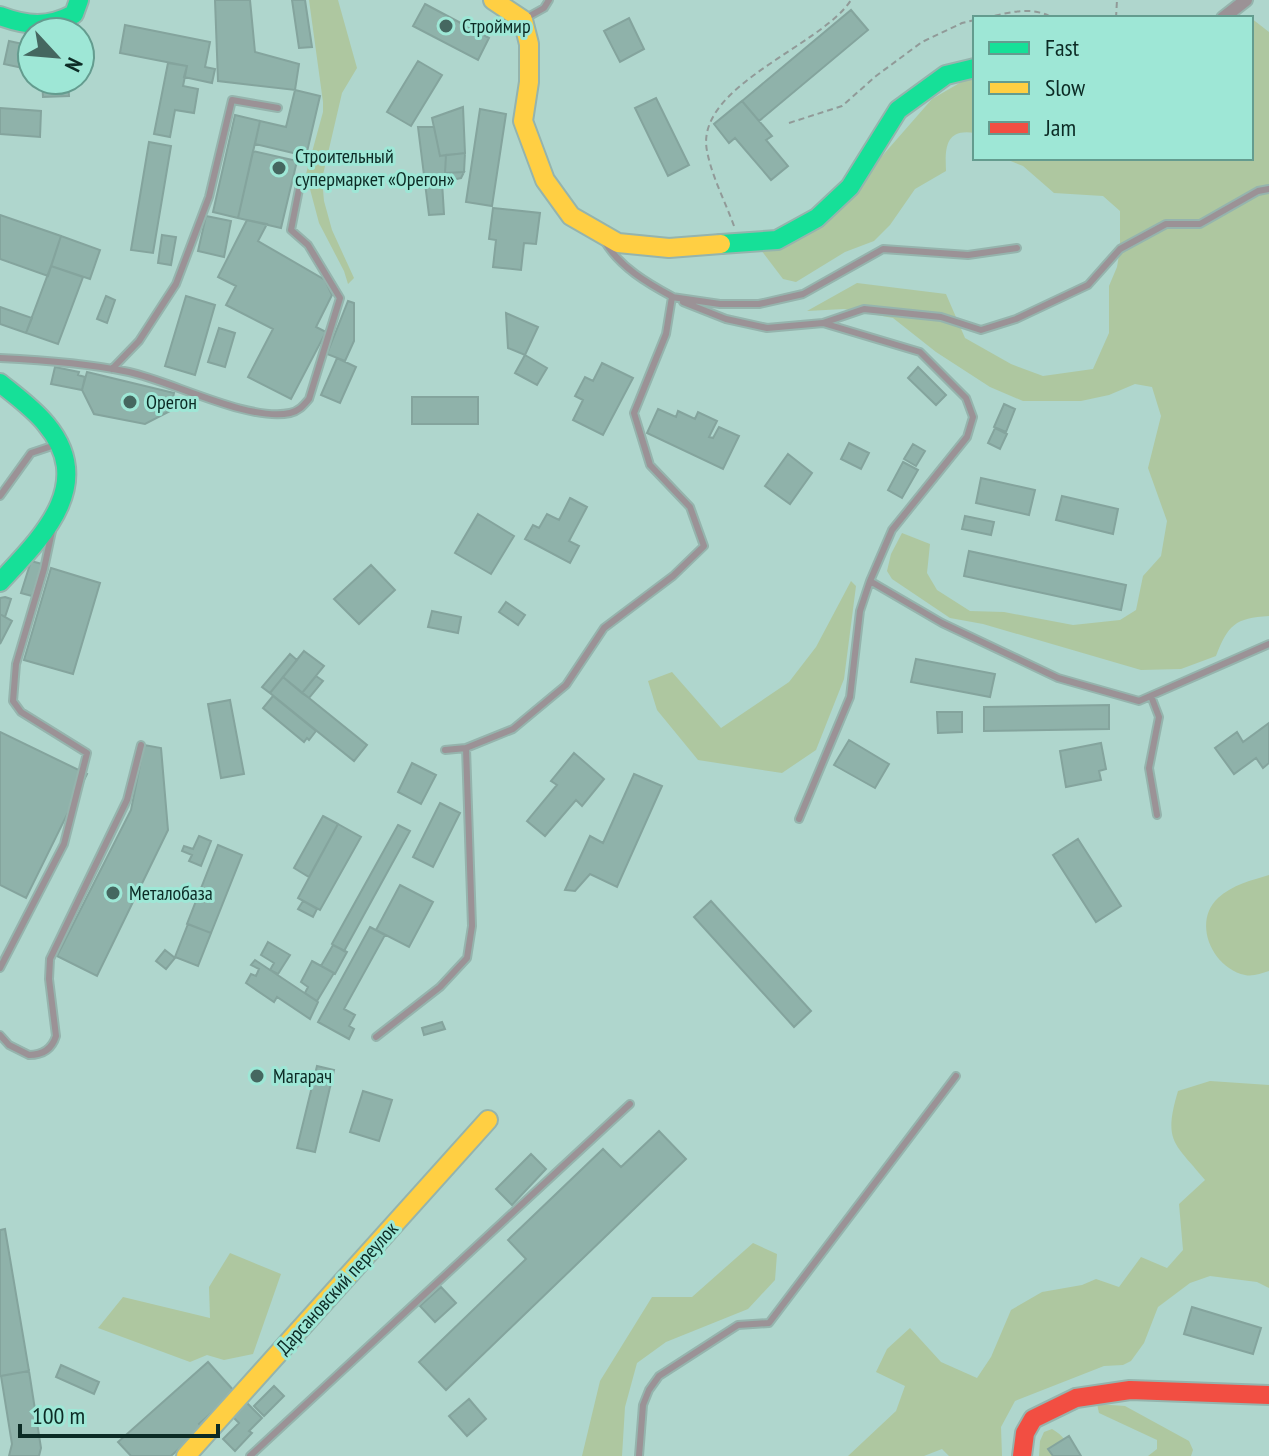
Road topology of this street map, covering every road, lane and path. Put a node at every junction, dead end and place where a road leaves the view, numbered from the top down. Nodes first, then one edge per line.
1 (79, 0) edge
2 (493, 0) edge
3 (549, 0) edge
4 (851, 0) edge
5 (1246, 0) edge
6 (0, 16) edge
7 (996, 16) edge
8 (1050, 16) edge
9 (1226, 16) edge
10 (523, 20) junction
11 (973, 20) edge
12 (973, 68) edge
13 (278, 108) dead end
14 (789, 123) dead end
15 (301, 179) dead end
16 (1269, 189) edge
17 (598, 231) junction
18 (740, 243) junction
19 (1017, 248) dead end
20 (672, 297) junction
21 (823, 323) junction
22 (0, 358) edge
23 (112, 369) junction
24 (0, 383) edge
25 (59, 444) junction
26 (0, 496) edge
27 (54, 520) junction
28 (870, 581) junction
29 (0, 582) edge
30 (1269, 644) edge
31 (1151, 696) junction
32 (141, 745) dead end
33 (466, 748) junction
34 (445, 750) dead end
35 (1157, 815) dead end
36 (799, 819) dead end
37 (0, 968) edge
38 (0, 1035) edge
39 (376, 1037) dead end
40 (956, 1076) dead end
41 (630, 1104) dead end
42 (488, 1120) dead end
43 (1269, 1395) edge
44 (186, 1456) edge
45 (250, 1456) edge
46 (639, 1456) edge
47 (1022, 1456) edge

1 - 6 street
2 - 10 street
3 - 10 lane
4 - 18 path
5 - 9 street
7 - 8 path
10 - 17 street
11 - 14 path
12 - 18 street
13 - 23 lane
15 - 23 lane
16 - 21 lane
17 - 18 street
17 - 20 lane
19 - 20 lane
20 - 21 lane
20 - 33 lane
21 - 28 lane
22 - 23 lane
24 - 25 street
25 - 26 lane
25 - 27 street
27 - 29 street
27 - 37 lane
28 - 31 lane
28 - 36 lane
30 - 31 lane
31 - 35 lane
32 - 38 lane
33 - 34 lane
33 - 39 lane
40 - 46 lane
41 - 45 lane
42 - 44 street, Дарсановский переулок
43 - 47 street

